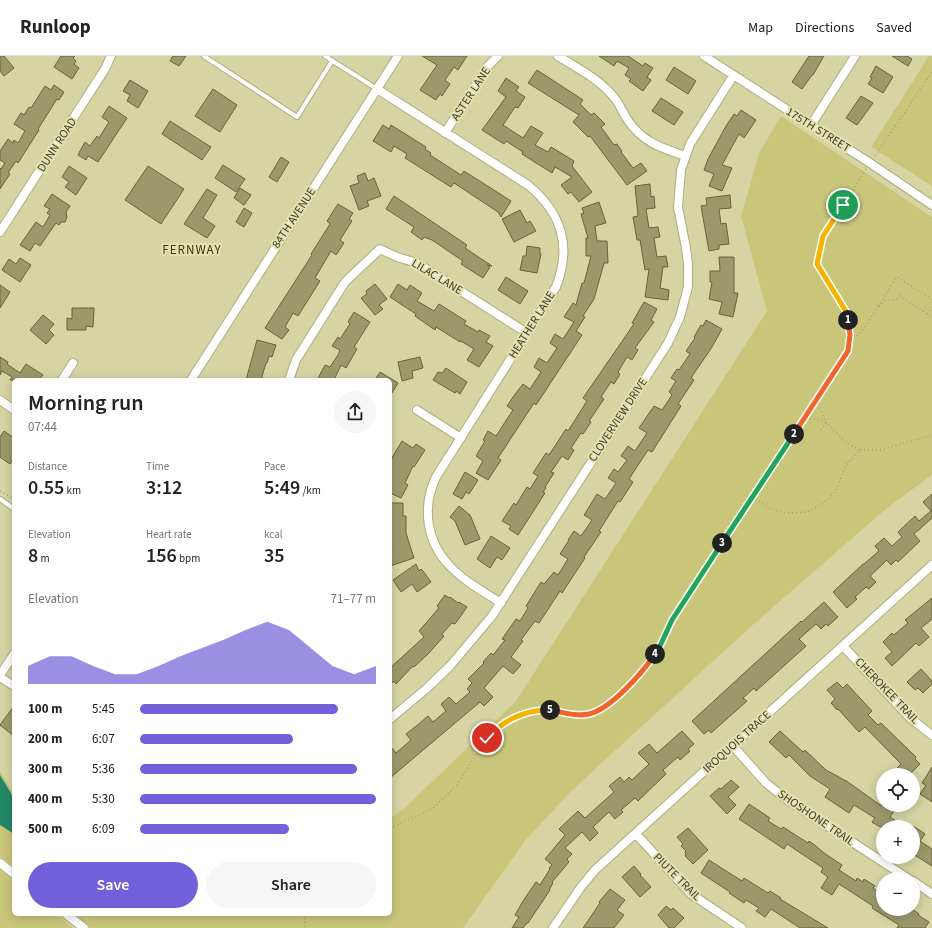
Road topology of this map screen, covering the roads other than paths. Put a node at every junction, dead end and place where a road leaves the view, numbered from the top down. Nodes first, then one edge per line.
1 (111, 56) edge
2 (204, 56) edge
3 (325, 56) edge
4 (398, 56) edge
5 (498, 56) edge
6 (558, 56) edge
7 (704, 56) edge
8 (855, 56) edge
9 (332, 61) junction
10 (733, 76) junction
11 (377, 89) junction
12 (811, 125) junction
13 (445, 133) junction
14 (685, 156) junction
15 (932, 205) edge
16 (0, 232) edge
17 (527, 333) junction
18 (73, 363) dead end
19 (63, 378) edge
20 (192, 378) edge
21 (290, 378) edge
22 (0, 400) edge
23 (12, 409) edge
24 (417, 410) dead end
25 (461, 438) junction
26 (0, 500) edge
27 (12, 508) edge
28 (932, 565) edge
29 (501, 603) junction
30 (843, 646) junction
31 (12, 657) edge
32 (0, 676) edge
33 (12, 685) edge
34 (392, 717) edge
35 (932, 735) edge
36 (733, 746) junction
37 (636, 834) junction
38 (0, 863) edge
39 (12, 872) edge
40 (898, 872) edge
41 (920, 886) edge
42 (932, 894) edge
43 (69, 916) edge
44 (84, 928) edge
45 (553, 928) edge
46 (742, 928) edge

1 - 16 street, DUNN ROAD
2 - 9 lane
3 - 9 lane
4 - 11 street, 84TH AVENUE
5 - 13 street, ASTER LANE
6 - 14 street
7 - 10 street, 175TH STREET
8 - 12 street
9 - 11 lane
10 - 12 street, 175TH STREET
10 - 14 street, CLOVERVIEW DRIVE
11 - 13 street, HEATHER LANE
11 - 20 street, 84TH AVENUE
12 - 15 street, 175TH STREET
13 - 17 street, HEATHER LANE
14 - 29 street, CLOVERVIEW DRIVE
17 - 21 street, LILAC LANE
17 - 25 street, HEATHER LANE
18 - 19 street
22 - 23 street
24 - 25 street
25 - 29 street, HEATHER LANE
26 - 27 lane
28 - 30 street, IROQUOIS TRACE
29 - 34 street, CLOVERVIEW DRIVE
30 - 35 street, CHEROKEE TRAIL
30 - 36 street, IROQUOIS TRACE
31 - 32 street
32 - 33 street
36 - 37 street, IROQUOIS TRACE
36 - 40 street, SHOSHONE TRAIL
37 - 45 street, IROQUOIS TRACE
37 - 46 street, PIUTE TRAIL
38 - 39 street
41 - 42 street
43 - 44 street

